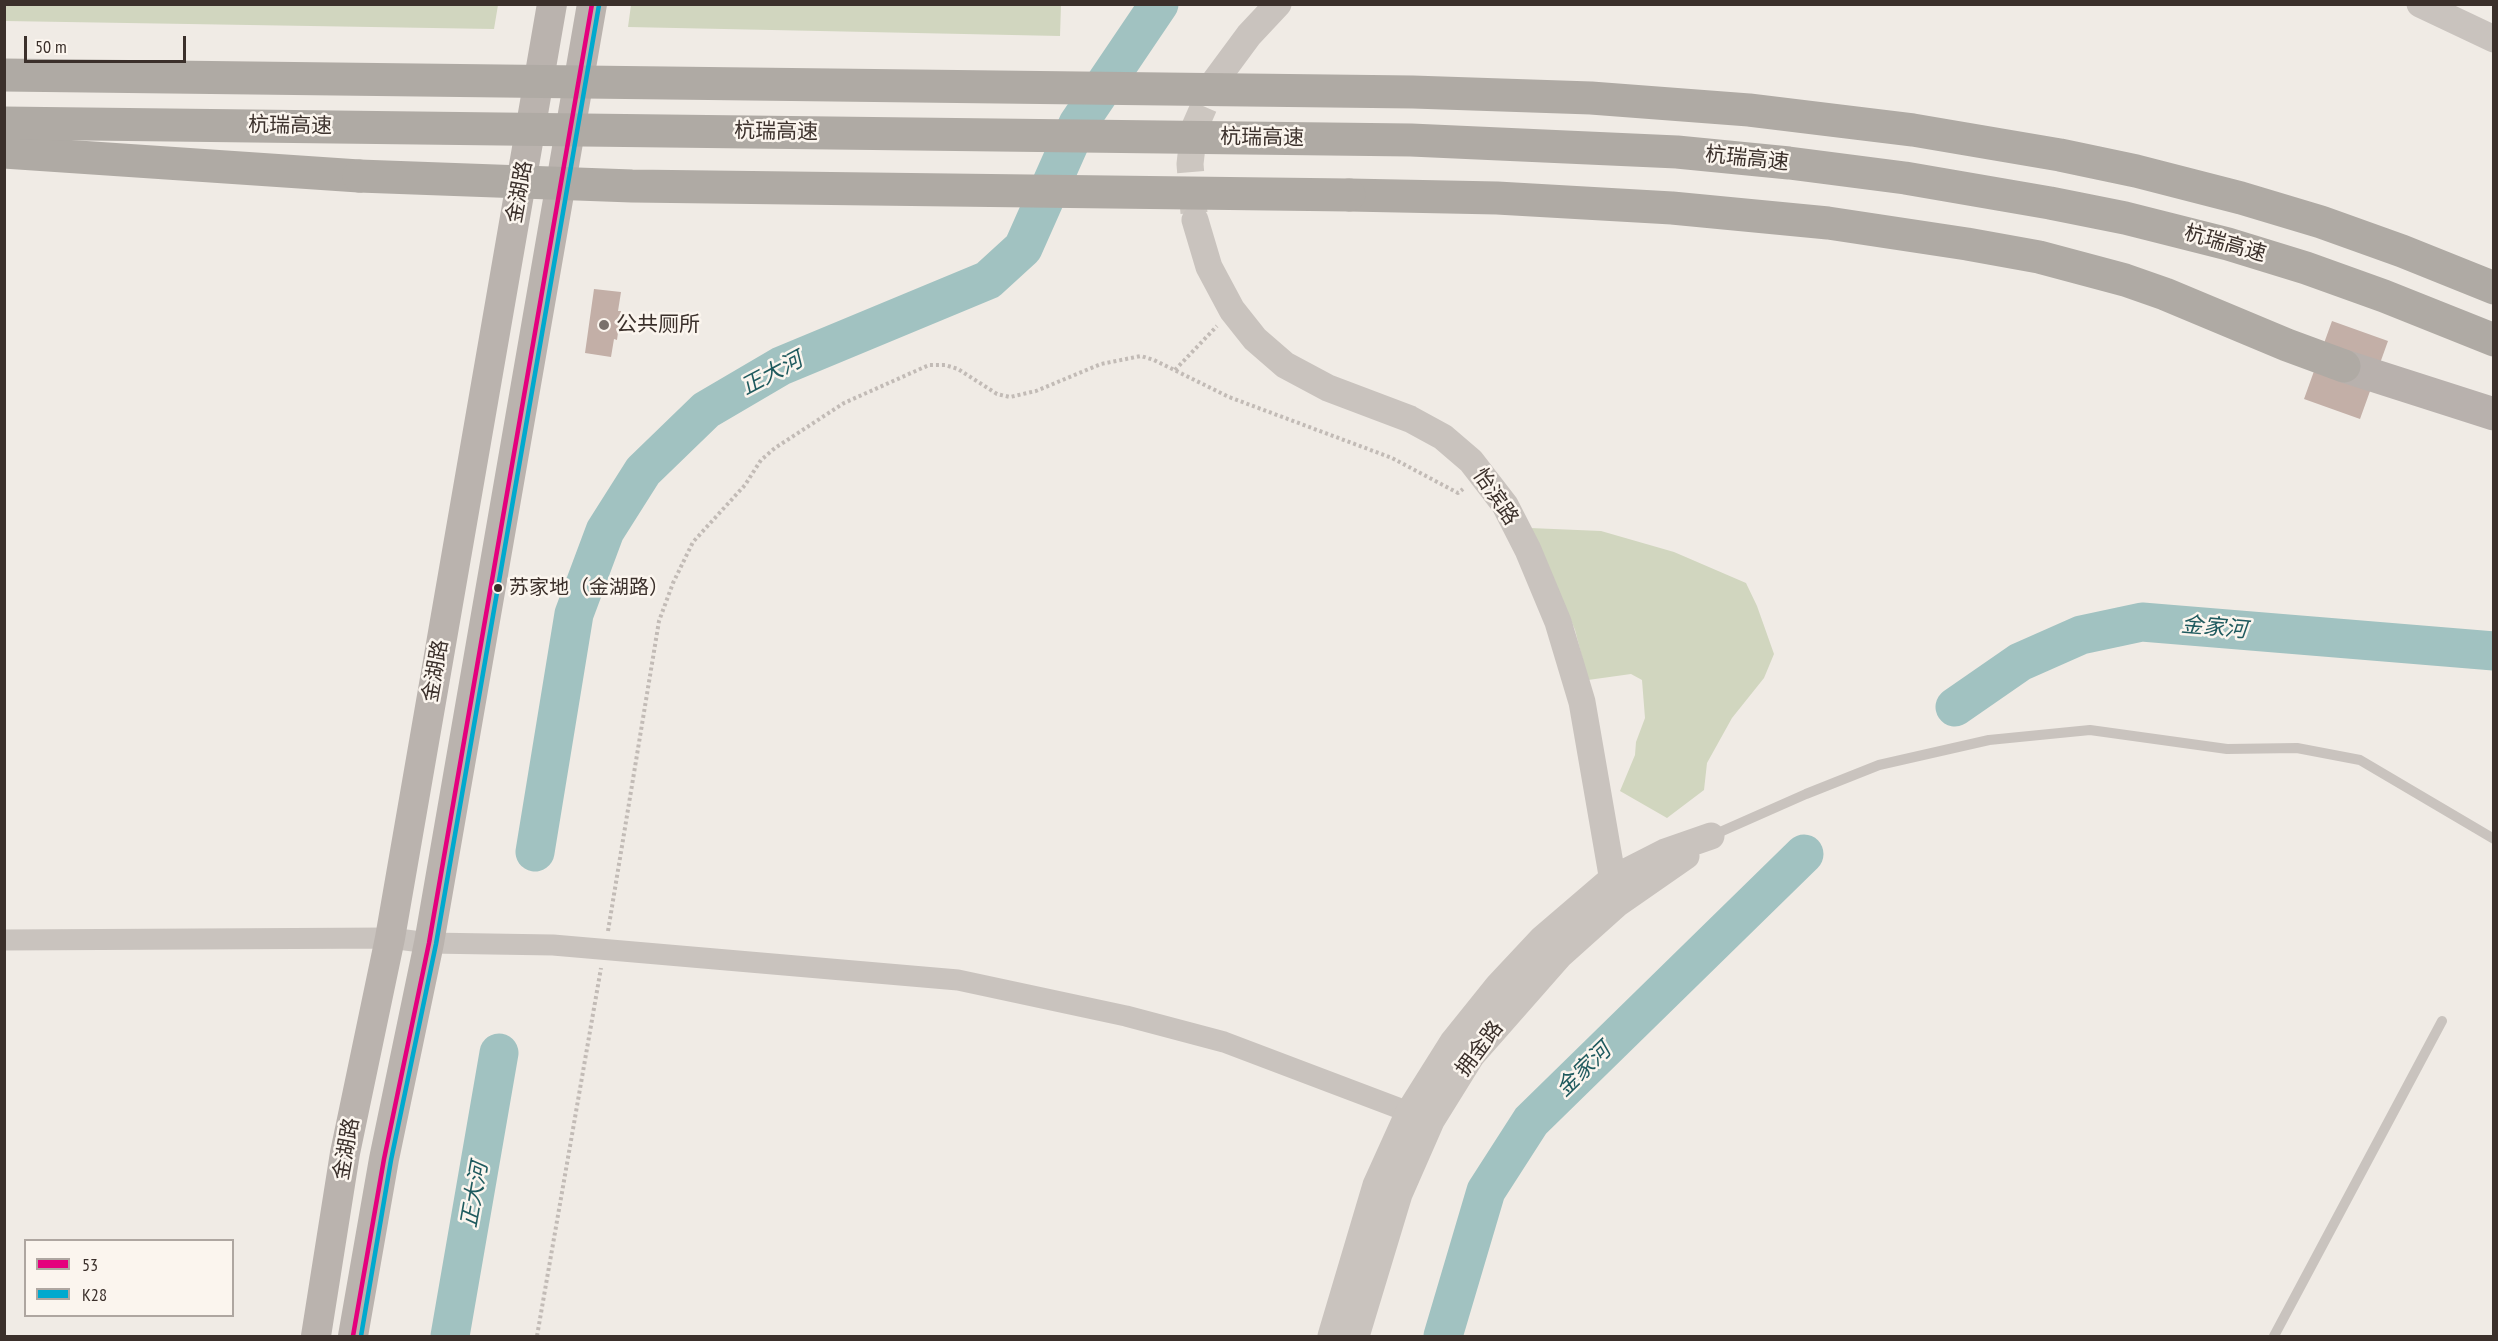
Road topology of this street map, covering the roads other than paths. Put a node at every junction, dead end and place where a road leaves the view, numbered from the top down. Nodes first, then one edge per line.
1 (552, 4) edge
2 (592, 4) edge
3 (1278, 4) edge
4 (2420, 4) edge
5 (2493, 39) edge
6 (4, 75) edge
7 (1215, 81) tunnel mouth
8 (4, 123) edge
9 (4, 152) edge
10 (1195, 220) tunnel mouth
11 (2493, 288) edge
12 (2493, 340) edge
13 (2344, 366) joint
14 (2493, 414) edge
15 (1711, 836) joint
16 (2493, 839) edge
17 (1615, 891) junction
18 (390, 938) junction
19 (4, 940) edge
20 (429, 943) junction
21 (2442, 1021) dead end
22 (1420, 1116) junction
23 (316, 1336) edge
24 (353, 1336) edge
25 (1331, 1336) edge
26 (1356, 1336) edge
27 (2274, 1336) edge

1 - 18 main road, 金湖路
2 - 20 main road, 金湖路
3 - 7 street
4 - 5 street
6 - 11 highway, bridge
8 - 12 highway, 杭瑞高速, bridge
9 - 13 highway, bridge
10 - 17 street, 怡滨路
13 - 14 main road
15 - 16 lane
15 - 17 street
17 - 22 street
18 - 19 street
18 - 20 street
18 - 23 main road, 金湖路
20 - 22 street
20 - 24 main road, 金湖路
21 - 27 lane
22 - 25 street
22 - 26 street

